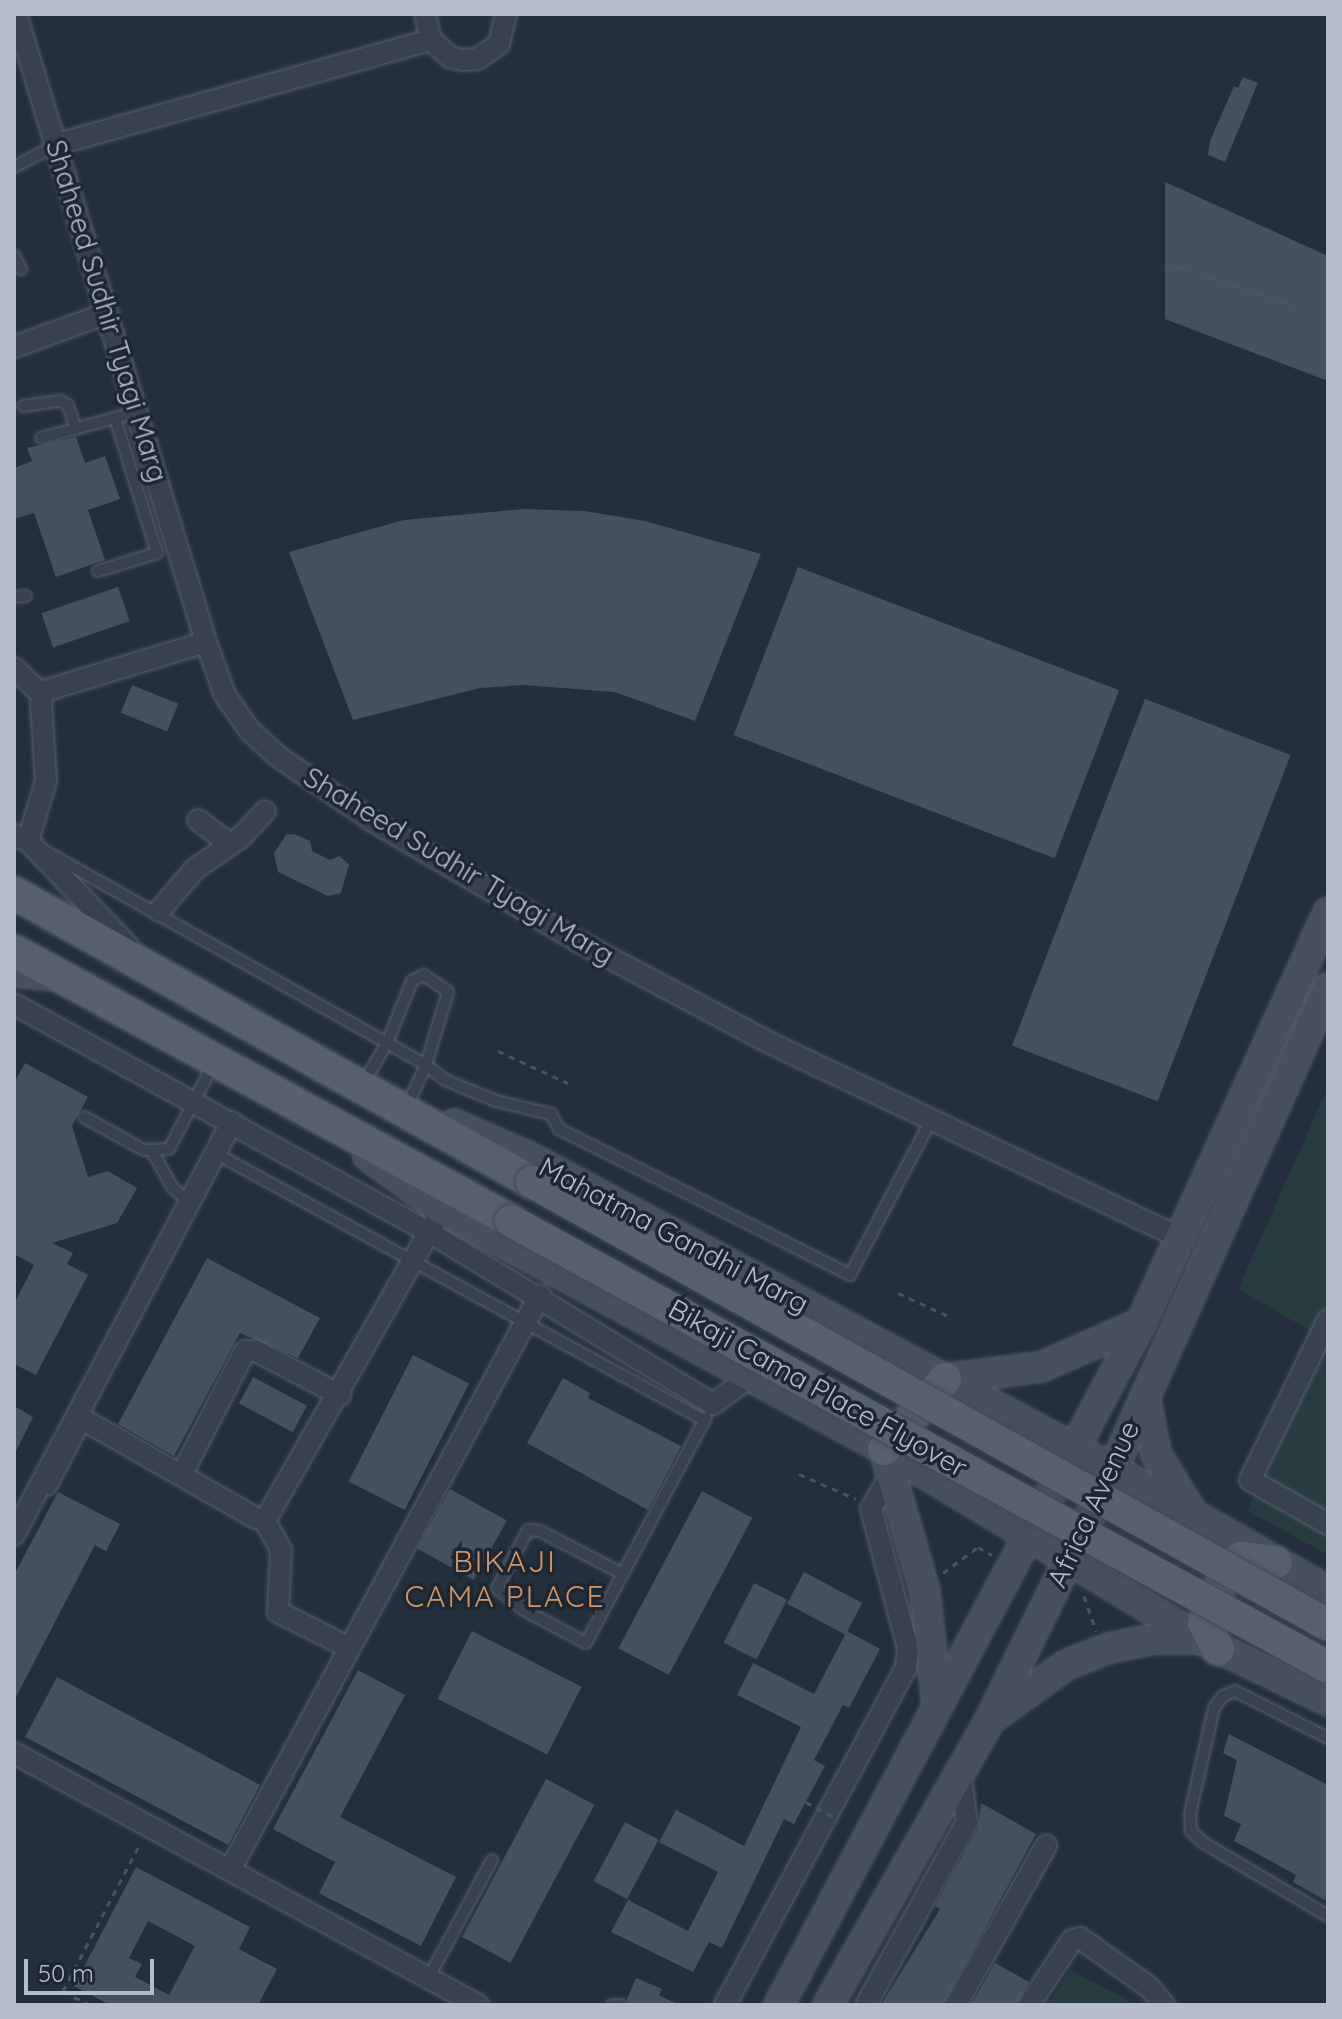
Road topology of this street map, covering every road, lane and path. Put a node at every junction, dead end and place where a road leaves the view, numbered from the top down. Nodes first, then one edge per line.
1 (16, 14) edge
2 (425, 14) edge
3 (510, 15) edge
4 (431, 40) junction
5 (58, 144) junction
6 (14, 167) edge
7 (14, 255) edge
8 (1165, 263) dead end
9 (21, 269) dead end
10 (1294, 306) dead end
11 (108, 313) junction
12 (14, 347) edge
13 (23, 406) dead end
14 (137, 412) junction
15 (115, 418) junction
16 (76, 429) junction
17 (41, 438) dead end
18 (167, 550) junction
19 (98, 571) dead end
20 (206, 642) junction
21 (14, 668) edge
22 (42, 695) junction
23 (265, 811) dead end
24 (198, 820) dead end
25 (19, 841) edge
26 (231, 845) junction
27 (14, 893) edge
28 (159, 911) junction
29 (1328, 913) edge
30 (14, 951) edge
31 (150, 969) junction
32 (14, 972) edge
33 (59, 976) junction
34 (1328, 988) edge
35 (14, 1004) edge
36 (387, 1043) junction
37 (498, 1051) dead end
38 (214, 1061) junction
39 (426, 1065) junction
40 (328, 1068) junction
41 (568, 1083) dead end
42 (363, 1084) junction
43 (195, 1102) junction
44 (408, 1104) junction
45 (306, 1111) junction
46 (84, 1117) dead end
47 (232, 1122) junction
48 (930, 1122) junction
49 (153, 1153) junction
50 (215, 1153) junction
51 (188, 1201) junction
52 (435, 1220) junction
53 (1183, 1239) junction
54 (413, 1261) junction
55 (898, 1293) dead end
56 (540, 1295) junction
57 (948, 1316) dead end
58 (1328, 1320) edge
59 (525, 1322) junction
60 (1141, 1323) junction
61 (750, 1377) junction
62 (945, 1379) junction
63 (1145, 1391) junction
64 (340, 1395) junction
65 (709, 1412) junction
66 (82, 1418) junction
67 (1076, 1449) junction
68 (887, 1462) junction
69 (1113, 1469) junction
70 (183, 1472) junction
71 (799, 1474) dead end
72 (50, 1489) dead end
73 (860, 1501) dead end
74 (1194, 1515) junction
75 (264, 1520) junction
76 (1328, 1524) edge
77 (14, 1535) edge
78 (1027, 1537) junction
79 (1276, 1562) junction
80 (1064, 1568) junction
81 (621, 1573) junction
82 (1328, 1591) edge
83 (1328, 1625) edge
84 (1209, 1644) junction
85 (350, 1648) junction
86 (1103, 1650) junction
87 (1328, 1667) edge
88 (1328, 1701) edge
89 (937, 1704) junction
90 (990, 1720) junction
91 (1328, 1738) edge
92 (14, 1753) edge
93 (961, 1778) junction
94 (806, 1802) dead end
95 (836, 1818) dead end
96 (149, 1827) junction
97 (1046, 1846) dead end
98 (492, 1860) dead end
99 (230, 1870) junction
100 (1328, 1916) edge
101 (429, 1977) junction
102 (90, 2005) edge
103 (478, 2005) edge
104 (612, 2005) edge
105 (622, 2005) edge
106 (725, 2005) edge
107 (779, 2005) edge
108 (828, 2005) edge
109 (866, 2005) edge
110 (956, 2005) edge
111 (1029, 2005) edge
112 (1164, 2005) edge

1 - 5 street, Shaheed Sudhir Tyagi Marg
2 - 4 street
3 - 4 street
4 - 5 street
5 - 6 lane
5 - 11 street, Shaheed Sudhir Tyagi Marg
7 - 9 lane
8 - 10 path
11 - 12 street
11 - 14 street, Shaheed Sudhir Tyagi Marg
13 - 16 lane
14 - 15 lane
14 - 18 street, Shaheed Sudhir Tyagi Marg
15 - 16 lane
15 - 18 lane
16 - 17 lane
18 - 19 lane
18 - 20 street, Shaheed Sudhir Tyagi Marg
20 - 22 street
20 - 48 street, Shaheed Sudhir Tyagi Marg
21 - 22 street
22 - 25 street
23 - 26 street
24 - 26 street
25 - 28 lane
25 - 31 street
26 - 28 street
27 - 31 main road, Mahatma Gandhi Marg
28 - 36 lane
29 - 53 main road, Africa Avenue
30 - 33 main road
31 - 40 main road, Mahatma Gandhi Marg
32 - 33 main road
33 - 38 main road
34 - 63 main road, Africa Avenue
35 - 43 street
36 - 39 lane
36 - 39 lane
36 - 42 lane
37 - 41 path
38 - 43 lane
38 - 45 main road
39 - 44 lane
39 - 48 lane
40 - 42 main road, Mahatma Gandhi Marg
40 - 83 main road, Bikaji Cama Place Flyover, bridge
42 - 44 main road, Mahatma Gandhi Marg
43 - 47 street
43 - 49 lane
44 - 62 main road, Mahatma Gandhi Marg
45 - 52 main road
45 - 87 main road, Bikaji Cama Place Flyover, bridge
46 - 49 lane
47 - 50 street
47 - 52 street
48 - 53 street, Shaheed Sudhir Tyagi Marg
49 - 51 lane
50 - 51 street
50 - 54 lane
51 - 66 street
52 - 54 street
52 - 56 street
52 - 61 main road
53 - 60 main road, Africa Avenue
54 - 59 lane
54 - 64 street
55 - 57 path
56 - 59 street
56 - 65 street
58 - 76 street
59 - 65 lane
59 - 85 street
60 - 62 main road
60 - 67 main road, Africa Avenue
61 - 65 street
61 - 68 main road
62 - 67 main road, Mahatma Gandhi Marg
62 - 68 main road
63 - 69 main road, Africa Avenue
63 - 74 main road
64 - 70 street
64 - 75 street
65 - 81 lane
66 - 70 street
66 - 72 lane
66 - 77 street
67 - 69 main road, Mahatma Gandhi Marg
67 - 78 main road, Africa Avenue
68 - 78 main road
68 - 89 main road
68 - 106 street
69 - 74 main road, Mahatma Gandhi Marg
69 - 80 main road, Africa Avenue
70 - 75 street
71 - 73 path
74 - 79 main road, Mahatma Gandhi Marg
75 - 85 street
78 - 80 main road
78 - 89 main road, Africa Avenue
79 - 82 main road, Mahatma Gandhi Marg
79 - 84 main road
80 - 84 main road
80 - 86 path
80 - 90 main road, Africa Avenue
81 - 81 lane
84 - 86 main road
84 - 88 main road
85 - 99 street
86 - 90 main road
89 - 107 main road, Africa Avenue
90 - 93 main road, Africa Avenue
91 - 100 lane
92 - 96 street
93 - 108 main road, Africa Avenue
93 - 109 street
94 - 95 path, bridge
96 - 99 street
96 - 102 path
97 - 110 street
98 - 101 lane
99 - 101 street
101 - 103 street
104 - 105 lane
111 - 112 street

